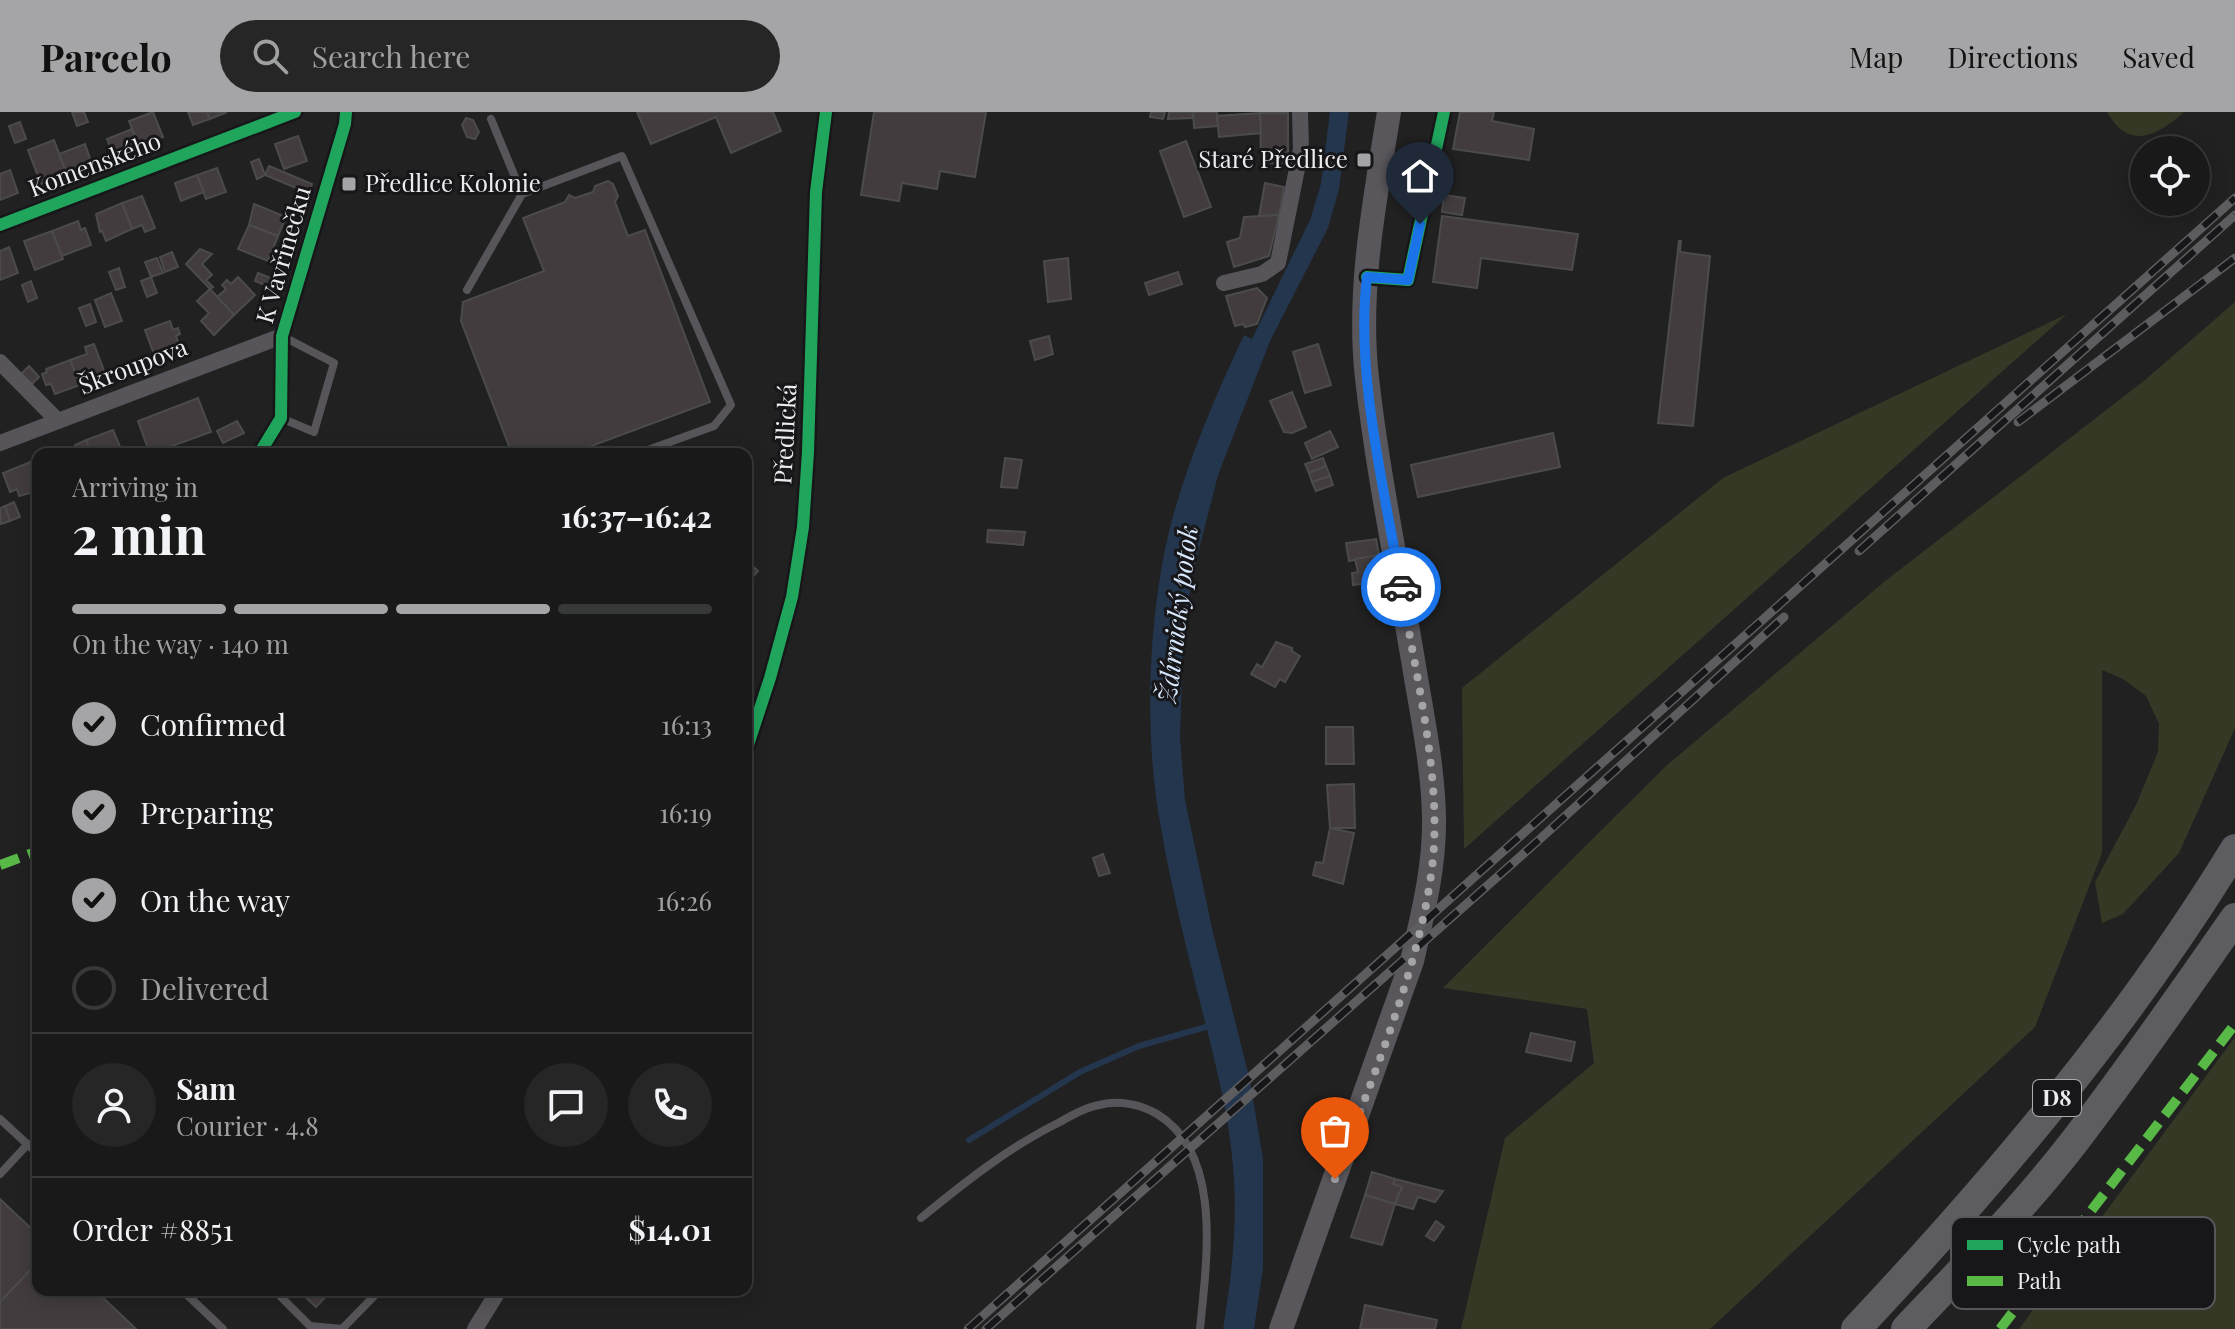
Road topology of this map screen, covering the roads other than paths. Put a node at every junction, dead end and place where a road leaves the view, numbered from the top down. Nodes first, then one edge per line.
1 (295, 112) edge
2 (346, 112) edge
3 (826, 112) edge
4 (1300, 112) edge
5 (1389, 112) edge
6 (1444, 112) edge
7 (491, 119) dead end
8 (522, 194) junction
9 (0, 225) edge
10 (1367, 277) junction
11 (1224, 283) dead end
12 (467, 290) dead end
13 (282, 336) junction
14 (0, 362) edge
15 (281, 418) junction
16 (58, 421) junction
17 (0, 443) edge
18 (263, 448) edge
19 (654, 448) edge
20 (752, 733) edge
21 (2235, 849) edge
22 (2235, 918) edge
23 (0, 1119) edge
24 (28, 1144) junction
25 (32, 1148) edge
26 (0, 1174) edge
27 (1960, 1217) edge
28 (2009, 1217) edge
29 (921, 1218) dead end
30 (1951, 1228) edge
31 (1951, 1281) edge
32 (188, 1296) edge
33 (280, 1296) edge
34 (374, 1296) edge
35 (495, 1296) edge
36 (223, 1329) edge
37 (475, 1329) edge
38 (1200, 1329) edge
39 (1281, 1329) edge
40 (1856, 1329) edge
41 (1906, 1329) edge

1 - 9 street, Komenského
2 - 13 street, K Vavřinečku
3 - 20 street, Předlická
4 - 11 street
5 - 10 main road
6 - 10 street
7 - 8 lane
8 - 12 lane
8 - 19 lane
10 - 39 main road
13 - 15 street, K Vavřinečku
13 - 15 lane
13 - 16 street, Škroupova
14 - 16 street
15 - 18 street
16 - 17 street, Škroupova
21 - 27 highway, D8
22 - 28 highway, D8
23 - 24 lane
24 - 25 lane
24 - 26 lane
29 - 38 lane
30 - 40 highway, D8
31 - 41 highway, D8
32 - 36 lane
33 - 34 lane
35 - 37 street

